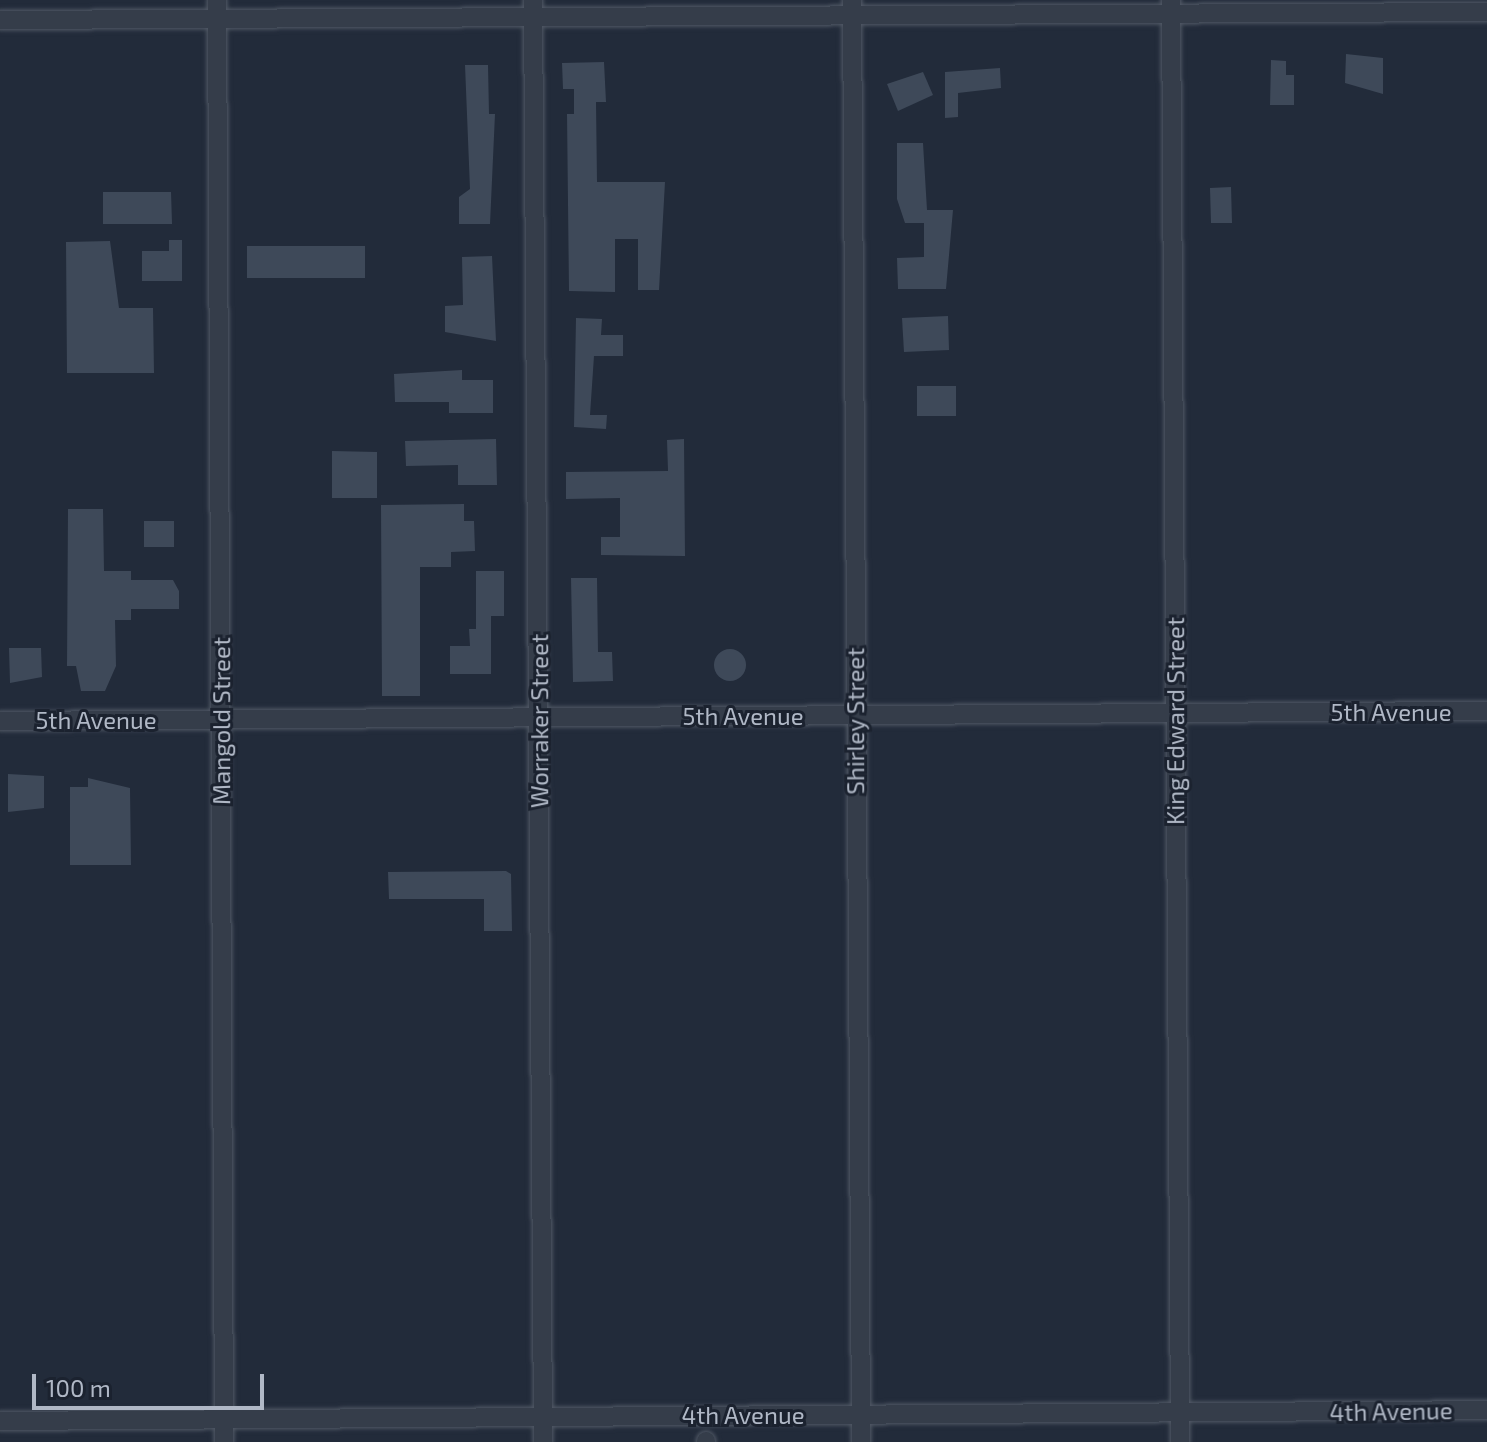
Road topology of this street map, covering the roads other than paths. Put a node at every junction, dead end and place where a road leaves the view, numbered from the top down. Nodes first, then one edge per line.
1 (533, 0) edge
2 (1171, 7) edge
3 (852, 8) edge
4 (218, 9) edge
5 (1487, 12) edge
6 (0, 20) edge
7 (533, 20) junction
8 (1487, 711) edge
9 (1175, 713) junction
10 (855, 715) junction
11 (539, 717) junction
12 (220, 720) junction
13 (0, 721) edge
14 (1487, 1410) edge
15 (1180, 1413) junction
16 (861, 1415) junction
17 (543, 1417) junction
18 (224, 1419) junction
19 (0, 1421) edge
20 (224, 1442) edge
21 (543, 1442) edge
22 (861, 1442) edge
23 (1180, 1442) edge

1 - 7 street, Worraker Street
2 - 3 street
2 - 5 street
2 - 9 street, King Edward Street
3 - 7 street
3 - 10 street, Shirley Street
4 - 6 street
4 - 7 street
4 - 12 street, Mangold Street
7 - 11 street, Worraker Street
8 - 9 street, 5th Avenue
9 - 10 street, 5th Avenue
9 - 15 street, King Edward Street
10 - 11 street, 5th Avenue
10 - 16 street, Shirley Street
11 - 12 street, 5th Avenue
11 - 17 street, Worraker Street
12 - 13 street, 5th Avenue
12 - 18 street, Mangold Street
14 - 15 street, 4th Avenue
15 - 16 street, 4th Avenue
15 - 23 street, King Edward Street
16 - 17 street, 4th Avenue
16 - 22 street, Shirley Street
17 - 18 street, 4th Avenue
17 - 21 street, Worraker Street
18 - 19 street, 4th Avenue
18 - 20 street, Mangold Street

